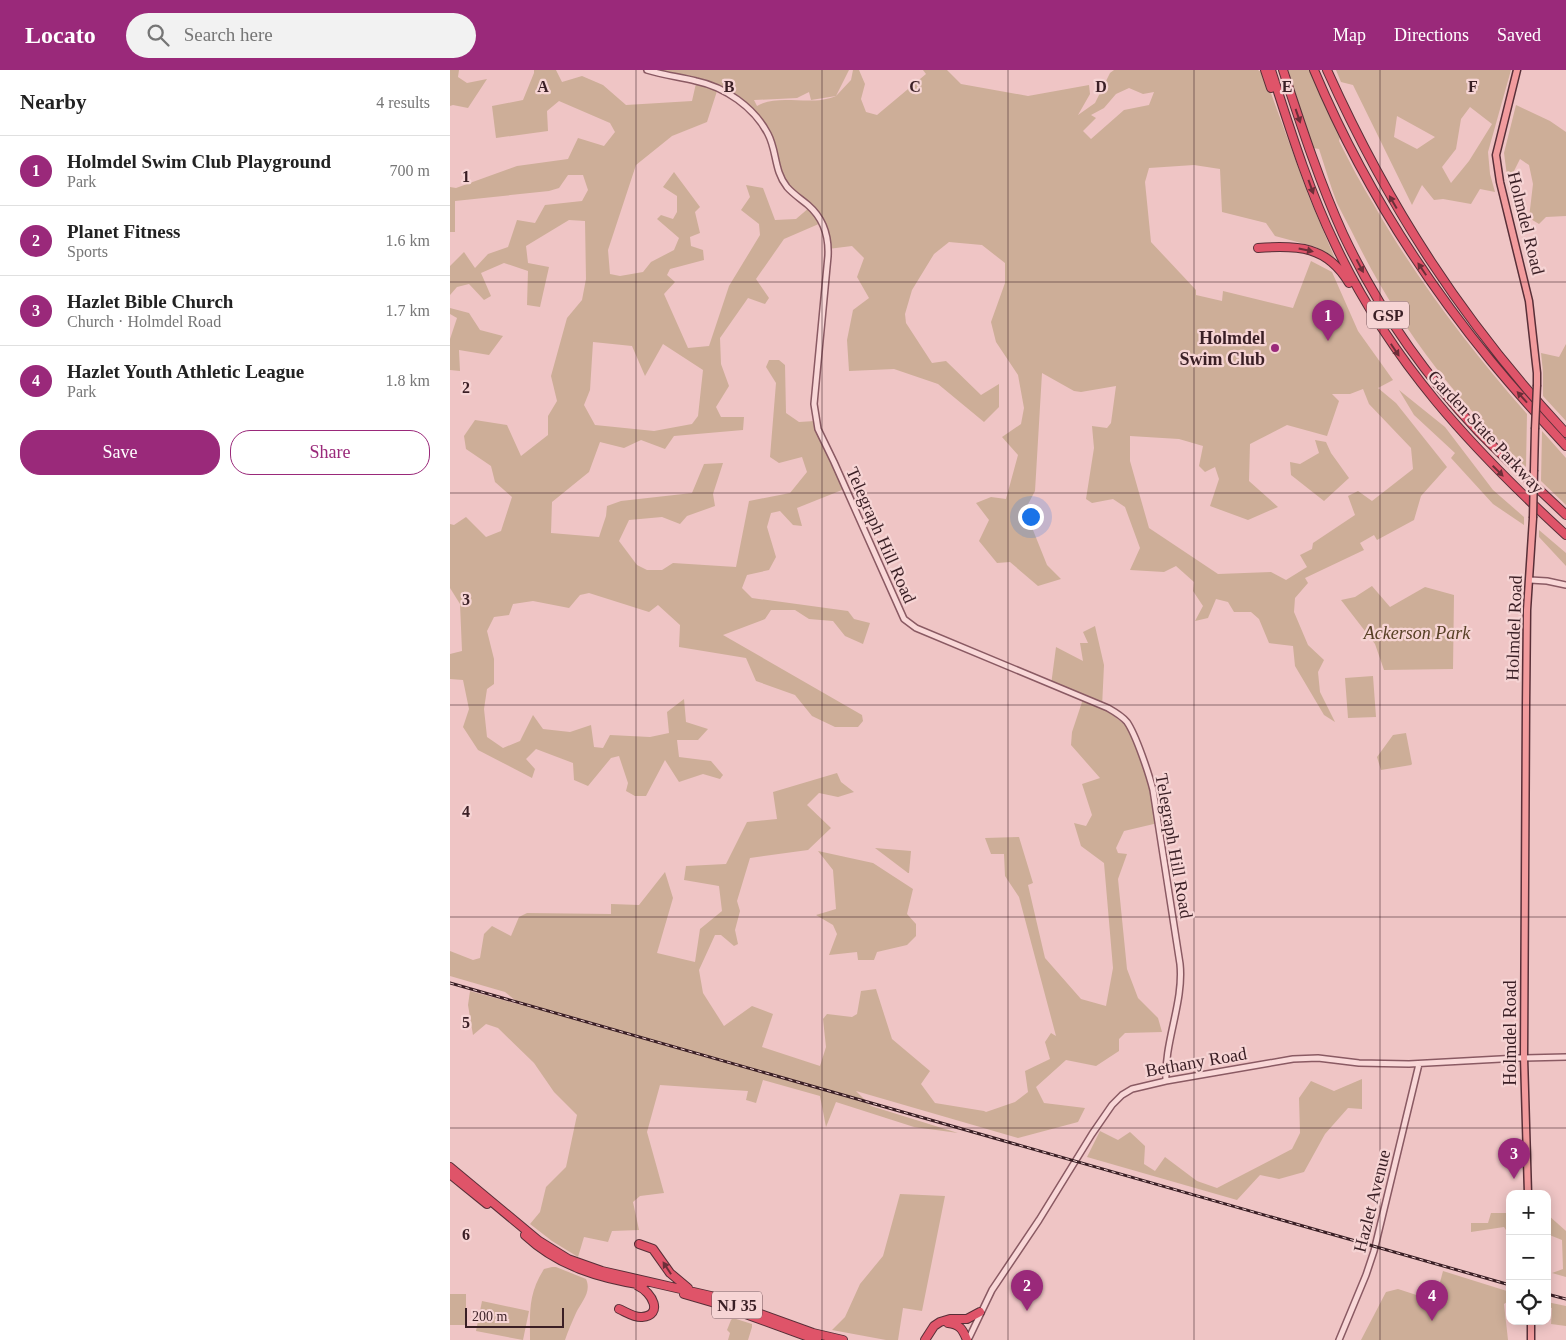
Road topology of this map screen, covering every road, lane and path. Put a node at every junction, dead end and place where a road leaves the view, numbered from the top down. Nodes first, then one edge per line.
1 (647, 70) edge
2 (1265, 70) edge
3 (1271, 70) edge
4 (1283, 70) edge
5 (1314, 70) edge
6 (1517, 70) edge
7 (1327, 71) edge
8 (1302, 164) junction
9 (1258, 248) dead end
10 (1369, 309) junction
11 (1566, 433) edge
12 (1566, 446) edge
13 (1566, 515) edge
14 (1566, 535) edge
15 (1530, 580) junction
16 (1566, 585) edge
17 (1566, 1057) edge
18 (1524, 1058) junction
19 (1420, 1064) junction
20 (1166, 1081) junction
21 (450, 1168) edge
22 (450, 1174) edge
23 (1528, 1190) edge
24 (639, 1244) dead end
25 (634, 1284) junction
26 (696, 1292) junction
27 (620, 1309) dead end
28 (980, 1312) junction
29 (1531, 1325) edge
30 (816, 1340) edge
31 (843, 1340) edge
32 (926, 1340) edge
33 (933, 1340) edge
34 (968, 1340) edge
35 (1339, 1340) edge
36 (1531, 1340) edge

1 - 20 street, Telegraph Hill Road
2 - 8 highway
3 - 8 highway, Garden State Parkway / GSP
4 -> 13 highway, Garden State Parkway / GSP
12 -> 5 highway
6 - 15 main road, Holmdel Road, bridge
11 -> 7 highway
8 -> 10 highway, Garden State Parkway / GSP
9 -> 10 highway
10 -> 14 highway, Garden State Parkway / GSP
15 - 16 street
15 - 18 main road, Holmdel Road
17 - 18 street, Bethany Road
18 - 19 street, Bethany Road
18 - 23 main road, Holmdel Road
19 - 20 street, Bethany Road
19 - 35 street, Hazlet Avenue
20 - 28 street, Bethany Road
21 - 26 highway, NJ 35
22 - 25 highway, NJ 35
26 -> 24 highway
25 - 27 highway
25 - 30 highway, NJ 35
26 - 31 highway, NJ 35
28 - 32 highway
28 - 34 street, Bethany Road
29 - 36 main road
33 - 34 highway

